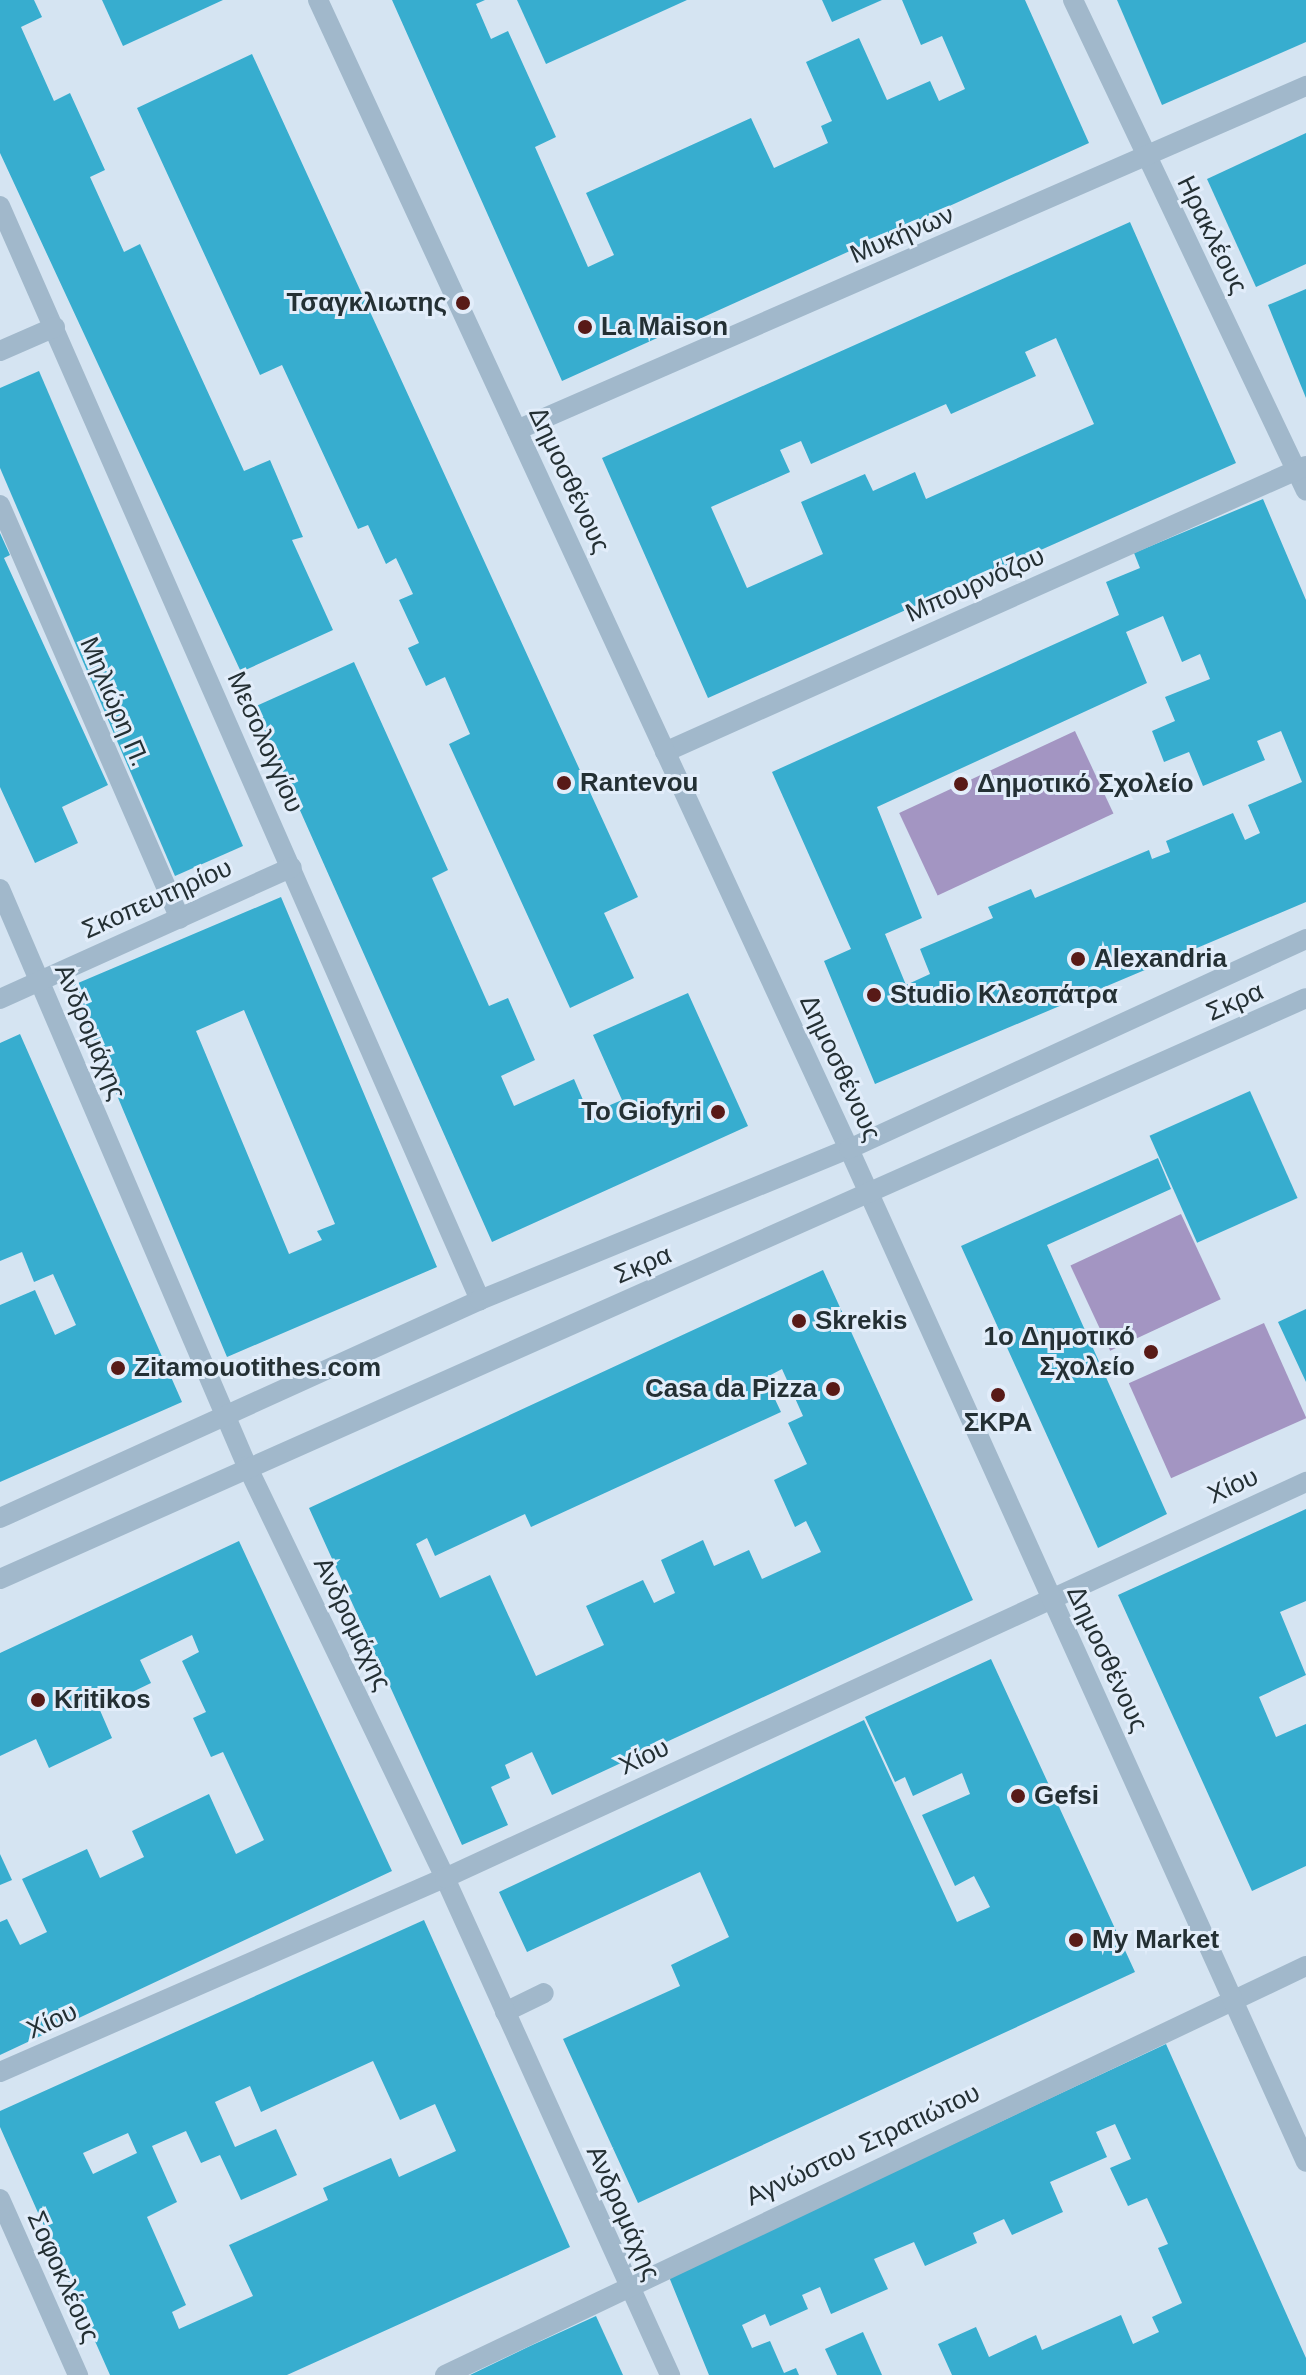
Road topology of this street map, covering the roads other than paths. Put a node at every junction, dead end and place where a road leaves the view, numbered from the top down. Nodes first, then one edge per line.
1 (318, 0) edge
2 (1073, 0) edge
3 (1306, 86) edge
4 (1147, 158) junction
5 (0, 206) edge
6 (55, 327) junction
7 (0, 351) edge
8 (517, 430) junction
9 (1301, 468) edge
10 (1306, 491) edge
11 (0, 505) edge
12 (665, 752) junction
13 (292, 867) junction
14 (0, 889) edge
15 (180, 919) junction
16 (1306, 939) edge
17 (39, 980) junction
18 (1306, 998) edge
19 (0, 999) edge
20 (849, 1149) junction
21 (870, 1195) junction
22 (480, 1300) junction
23 (226, 1416) junction
24 (247, 1466) junction
25 (1306, 1482) edge
26 (0, 1518) edge
27 (0, 1579) edge
28 (1050, 1597) junction
29 (445, 1878) junction
30 (1306, 1966) edge
31 (544, 1993) dead end
32 (1235, 1997) junction
33 (505, 2012) junction
34 (0, 2072) edge
35 (1306, 2162) edge
36 (0, 2199) edge
37 (627, 2285) junction
38 (78, 2375) edge
39 (445, 2375) edge
40 (670, 2375) edge

1 - 8 street, Δημοσθένους
2 - 4 street, Ηρακλέους
3 - 4 street, Μυκήνων
4 - 8 street, Μυκήνων
4 - 9 street, Ηρακλέους
5 - 6 street, Μεσολογγίου
6 - 7 street
6 - 13 street, Μεσολογγίου
8 - 12 street, Δημοσθένους
9 - 10 street, Ηρακλέους
9 - 12 street, Μπουρνόζου
11 - 15 street, Μηλιώρη Π.
12 - 20 street, Δημοσθένους
13 - 15 street, Σκοπευτηρίου
13 - 22 street, Μεσολογγίου
14 - 17 street, Ανδρομάχης
15 - 17 street, Σκοπευτηρίου
16 - 20 street, Σκρα
17 - 19 street, Σκοπευτηρίου
17 - 23 street, Ανδρομάχης
18 - 21 street, Σκρα
20 - 21 street, Δημοσθένους
20 - 22 street, Σκρα
21 - 24 street, Σκρα
21 - 28 street, Δημοσθένους
22 - 23 street, Σκρα
23 - 24 street, Ανδρομάχης
23 - 26 street, Σκρα
24 - 27 street, Σκρα
24 - 29 street, Ανδρομάχης
25 - 28 street, Χίου
28 - 29 street, Χίου
28 - 32 street, Δημοσθένους
29 - 33 street, Ανδρομάχης
29 - 34 street, Χίου
30 - 32 street, Αγνώστου Στρατιώτου
31 - 33 street
32 - 35 street, Δημοσθένους
32 - 37 street, Αγνώστου Στρατιώτου
33 - 37 street, Ανδρομάχης
36 - 38 street, Σοφοκλέους
37 - 39 street, Αγνώστου Στρατιώτου
37 - 40 street, Ανδρομάχης

